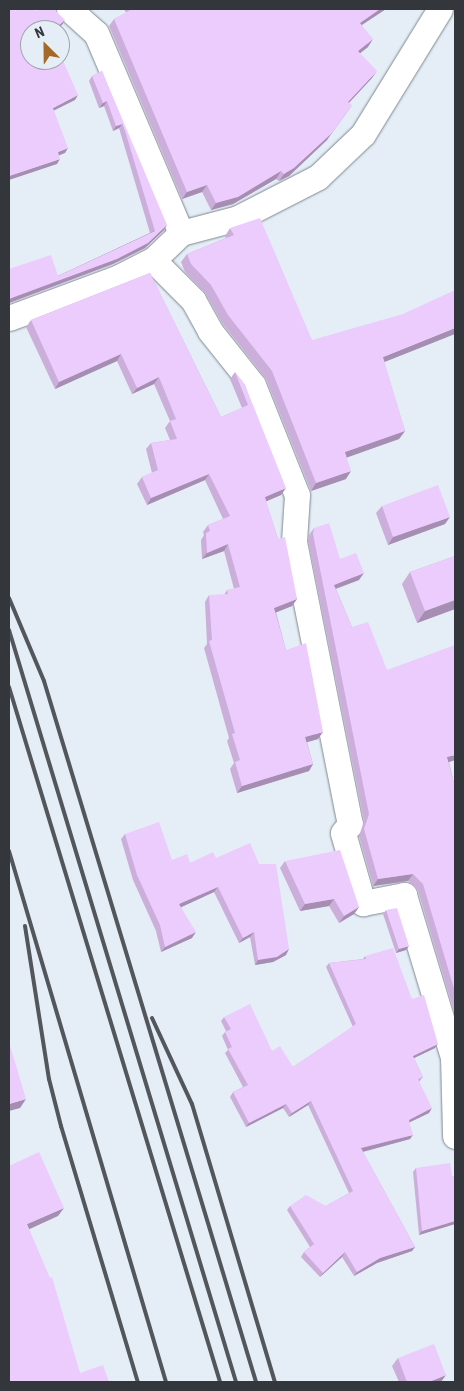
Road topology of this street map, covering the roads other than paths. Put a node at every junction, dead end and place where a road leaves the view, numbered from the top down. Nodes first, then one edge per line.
1 (69, 9) edge
2 (440, 9) edge
3 (181, 233) junction
4 (153, 260) junction
5 (9, 318) edge
6 (455, 1136) edge

1 - 3 street
2 - 3 street
3 - 4 street
4 - 5 street
4 - 6 street

